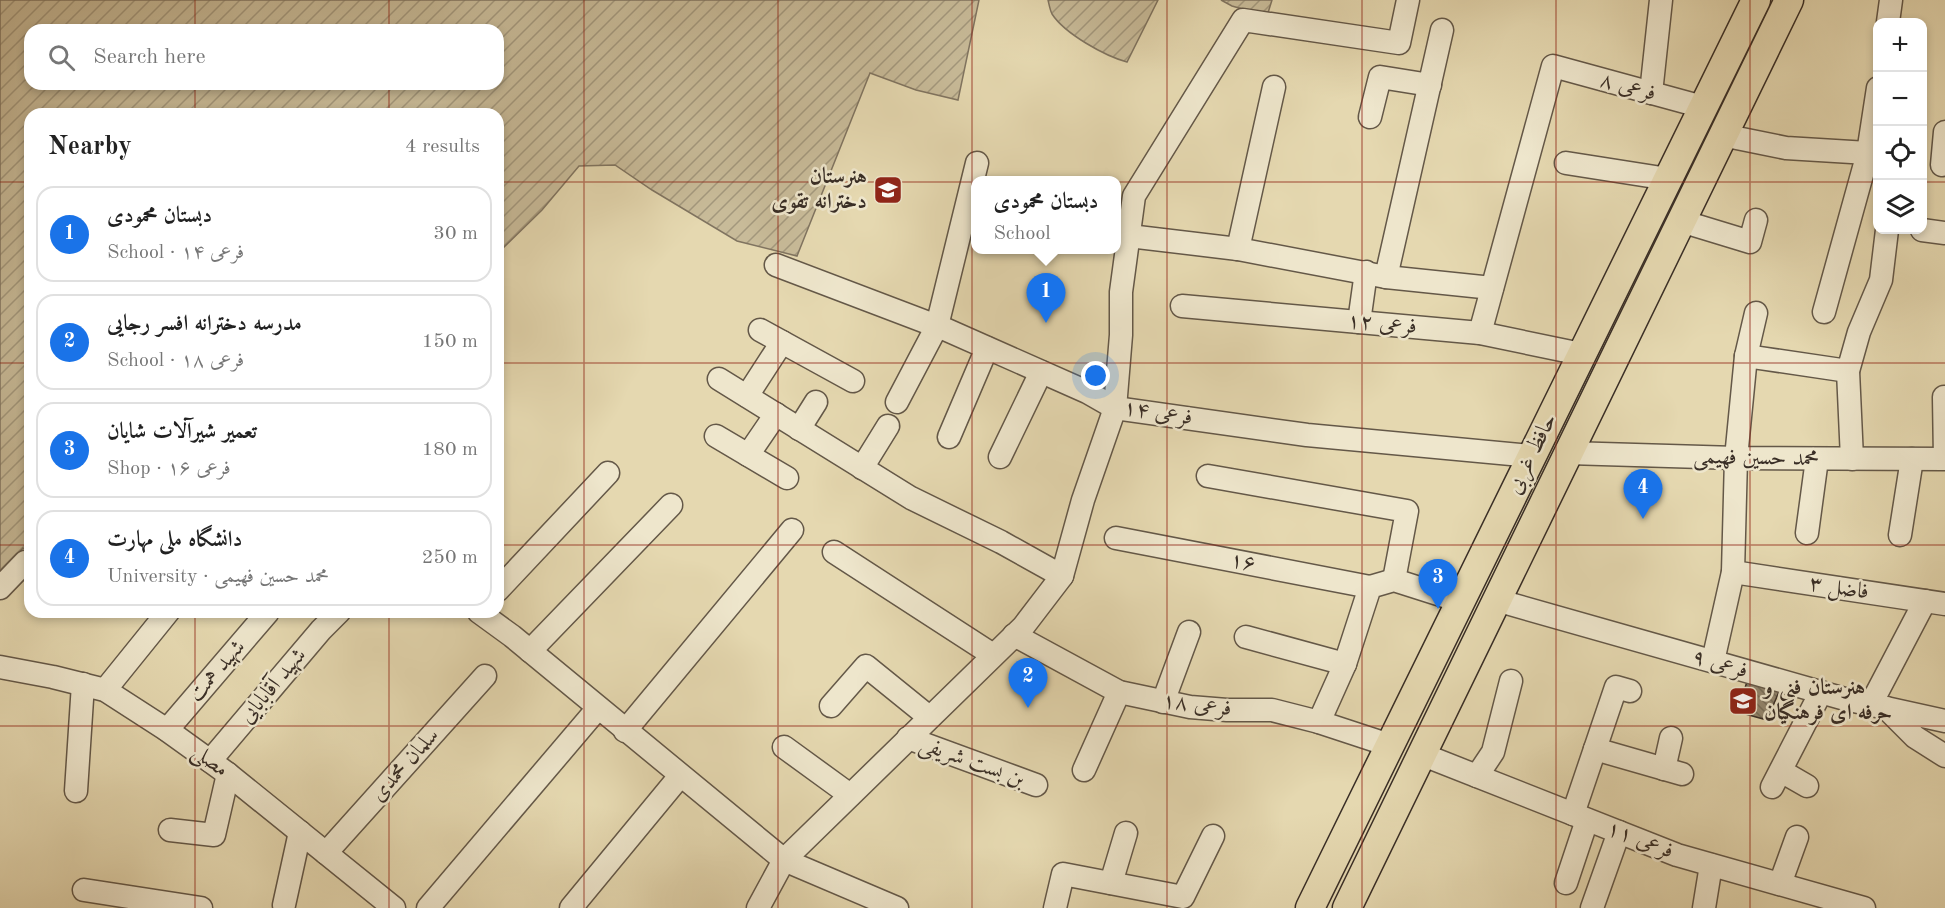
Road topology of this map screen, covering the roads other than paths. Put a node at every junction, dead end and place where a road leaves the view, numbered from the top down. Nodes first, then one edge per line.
1 (1408, 0) edge
2 (1661, 0) edge
3 (1756, 0) edge
4 (1789, 0) edge
5 (1891, 0) edge
6 (1889, 18) edge
7 (1442, 30) dead end
8 (1430, 85) junction
9 (1274, 87) dead end
10 (1650, 93) junction
11 (1703, 107) junction
12 (1370, 117) dead end
13 (1945, 132) edge
14 (1722, 135) junction
15 (1873, 156) edge
16 (977, 163) dead end
17 (1566, 163) dead end
18 (1937, 165) edge
19 (974, 176) edge
20 (1668, 179) junction
21 (971, 187) edge
22 (1681, 220) junction
23 (1756, 220) dead end
24 (1927, 231) edge
25 (1945, 233) edge
26 (1887, 234) edge
27 (1129, 236) junction
28 (1639, 237) junction
29 (1238, 249) junction
30 (1666, 252) junction
31 (777, 265) dead end
32 (1376, 274) junction
33 (1492, 288) junction
34 (1182, 306) dead end
35 (1824, 312) dead end
36 (1756, 313) dead end
37 (1359, 322) junction
38 (937, 326) junction
39 (760, 330) dead end
40 (1480, 333) junction
41 (782, 342) junction
42 (987, 348) junction
43 (1581, 354) junction
44 (1746, 356) junction
45 (1848, 371) junction
46 (1041, 372) junction
47 (719, 379) dead end
48 (853, 381) dead end
49 (747, 396) junction
50 (1944, 397) edge
51 (816, 402) dead end
52 (897, 402) dead end
53 (1115, 408) junction
54 (776, 414) junction
55 (888, 426) dead end
56 (799, 429) junction
57 (716, 436) dead end
58 (949, 437) dead end
59 (1568, 453) junction
60 (748, 455) junction
61 (1531, 456) junction
62 (1000, 457) dead end
63 (1737, 458) junction
64 (1817, 459) junction
65 (1852, 459) junction
66 (1912, 459) junction
67 (1945, 459) edge
68 (862, 468) junction
69 (608, 473) dead end
70 (1208, 476) dead end
71 (787, 478) dead end
72 (671, 505) dead end
73 (792, 530) dead end
74 (1807, 533) dead end
75 (1900, 535) dead end
76 (1116, 538) dead end
77 (834, 552) dead end
78 (24, 563) edge
79 (1733, 572) junction
80 (1062, 576) junction
81 (1382, 583) junction
82 (504, 584) edge
83 (0, 588) edge
84 (1496, 600) junction
85 (1460, 601) junction
86 (1935, 603) edge
87 (163, 618) edge
88 (263, 618) edge
89 (333, 618) edge
90 (487, 618) edge
91 (1189, 632) dead end
92 (1014, 635) junction
93 (1246, 638) dead end
94 (530, 651) junction
95 (993, 655) junction
96 (1713, 661) junction
97 (1345, 664) junction
98 (0, 667) edge
99 (485, 676) dead end
100 (1511, 681) dead end
101 (83, 684) junction
102 (105, 690) junction
103 (1630, 691) dead end
104 (1119, 692) junction
105 (1821, 692) junction
106 (1163, 702) junction
107 (831, 706) dead end
108 (1878, 706) junction
109 (598, 708) junction
110 (929, 717) junction
111 (1945, 721) edge
112 (1319, 722) junction
113 (167, 730) junction
114 (625, 731) junction
115 (908, 738) junction
116 (1671, 738) dead end
117 (1389, 745) junction
118 (784, 747) dead end
119 (1595, 749) junction
120 (1421, 754) junction
121 (1945, 756) edge
122 (210, 760) junction
123 (1084, 770) dead end
124 (228, 774) junction
125 (680, 776) junction
126 (1477, 776) junction
127 (1036, 785) dead end
128 (1808, 786) dead end
129 (76, 791) dead end
130 (850, 795) junction
131 (1580, 817) junction
132 (170, 830) dead end
133 (300, 832) junction
134 (1619, 832) junction
135 (1126, 833) dead end
136 (1213, 836) dead end
137 (1797, 837) dead end
138 (326, 853) junction
139 (784, 860) junction
140 (1711, 865) junction
141 (1329, 869) junction
142 (1566, 883) dead end
143 (1111, 884) junction
144 (1780, 884) junction
145 (84, 890) dead end
146 (1353, 896) edge
147 (284, 905) dead end
148 (201, 908) edge
149 (394, 908) edge
150 (428, 908) edge
151 (571, 908) edge
152 (758, 908) edge
153 (897, 908) edge
154 (1054, 908) edge
155 (1316, 908) edge
156 (1592, 908) edge
157 (1704, 908) edge
158 (1864, 908) edge

1 - 27 street
2 - 10 street
3 - 11 main road, حافظ غربی
4 - 14 main road, حافظ غربی
5 - 6 street
7 - 8 street
8 - 12 street
8 - 32 street
9 - 29 street
10 - 11 street, فرعی ۸
10 - 33 street, فرعی ۸
11 - 20 main road, حافظ غربی
13 - 18 street
14 - 15 street
14 - 22 main road, حافظ غربی
15 - 35 street
16 - 19 street
17 - 20 street
20 - 28 main road, حافظ غربی
21 - 38 street
22 - 23 street
22 - 30 main road, حافظ غربی
24 - 25 street
26 - 45 street
27 - 29 street
27 - 53 street
28 - 30 main road
28 - 43 main road, حافظ غربی
29 - 32 street
30 - 59 main road, حافظ غربی
31 - 38 street, فرعی ۱۴
32 - 33 street
32 - 37 street
33 - 40 street
34 - 37 street, فرعی ۱۲
36 - 44 street
37 - 40 street, فرعی ۱۲
38 - 42 street, فرعی ۱۴
38 - 52 street
39 - 41 street
40 - 43 street, فرعی ۱۲
41 - 48 street
41 - 49 street
42 - 46 street, فرعی ۱۴
42 - 58 street
43 - 61 main road, حافظ غربی
44 - 45 street
44 - 63 street
45 - 65 street
46 - 53 street, فرعی ۱۴
46 - 62 street
47 - 49 street
49 - 54 street
50 - 67 street
51 - 56 street
53 - 61 street, فرعی ۱۴
53 - 80 street
54 - 56 street
54 - 60 street
55 - 68 street
56 - 68 street
57 - 60 street
59 - 63 street, محمد حسین فهیمی
59 - 84 main road, حافظ غربی
60 - 71 street
61 - 85 main road, حافظ غربی
63 - 64 street, محمد حسین فهیمی
63 - 79 street
64 - 65 street, محمد حسین فهیمی
64 - 74 street
65 - 66 street, محمد حسین فهیمی
66 - 67 street, محمد حسین فهیمی
66 - 75 street
68 - 80 street
69 - 82 street
70 - 81 street
72 - 94 street
73 - 114 street
76 - 81 street, ۱۶
77 - 95 street
78 - 83 street
79 - 86 street, فاضل ۳
79 - 96 street
80 - 92 street
81 - 85 street, ۱۶
81 - 97 street
84 - 96 street, فرعی ۹
84 - 120 main road, حافظ غربی
85 - 117 main road, حافظ غربی
86 - 108 street
87 - 102 street
88 - 113 street, شهید همت
89 - 122 street, شهید آقابابایی
90 - 94 street
91 - 106 street
92 - 95 street
92 - 104 street, فرعی ۱۸
93 - 97 street
94 - 109 street
95 - 110 street
96 - 105 street, فرعی ۹
97 - 112 street
98 - 101 street, مصلی
99 - 138 street, سلمان محمدی
100 - 126 street
101 - 102 street, مصلی
101 - 129 street
102 - 113 street, مصلی
103 - 119 street
104 - 106 street, فرعی ۱۸
104 - 123 street
105 - 108 street, فرعی ۹
105 - 128 street
106 - 112 street, فرعی ۱۸
107 - 110 street
108 - 111 street, فرعی ۹
108 - 121 street
109 - 114 street
109 - 150 street
110 - 115 street
112 - 117 street, فرعی ۱۸
113 - 122 street, مصلی
114 - 125 street
115 - 127 street, بن بست شریفی
115 - 130 street
116 - 119 street
117 - 141 main road, حافظ غربی
118 - 130 street
119 - 131 street
120 - 126 street, فرعی ۱۱
120 - 146 main road, حافظ غربی
122 - 124 street, مصلی
124 - 132 street
124 - 133 street, مصلی
125 - 139 street
125 - 151 street
126 - 131 street, فرعی ۱۱
130 - 139 street
131 - 134 street, فرعی ۱۱
131 - 142 street
133 - 138 street, مصلی
133 - 147 street
134 - 140 street, فرعی ۱۱
134 - 156 street
135 - 143 street
136 - 143 street
137 - 144 street
138 - 149 street, مصلی
139 - 152 street
139 - 153 street
140 - 144 street, فرعی ۱۱
140 - 157 street
141 - 146 main road
141 - 155 main road, حافظ غربی
143 - 154 street
144 - 158 street, فرعی ۱۱
145 - 148 street

